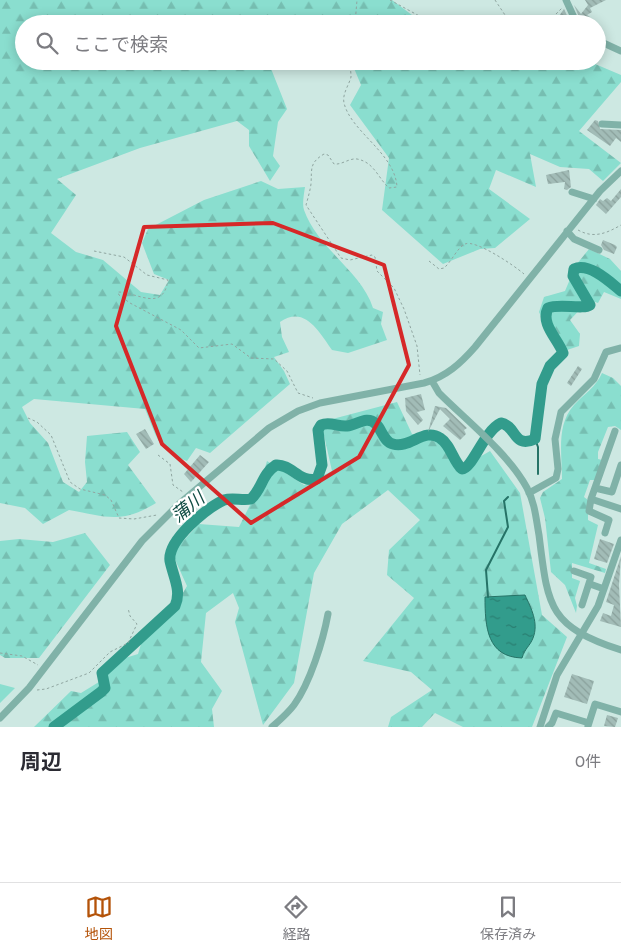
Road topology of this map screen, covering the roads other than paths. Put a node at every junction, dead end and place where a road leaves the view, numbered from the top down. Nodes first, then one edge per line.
1 (567, 2) edge
2 (573, 15) edge
3 (606, 44) edge
4 (621, 51) edge
5 (602, 124) dead end
6 (621, 125) edge
7 (621, 171) edge
8 (572, 192) dead end
9 (594, 199) junction
10 (569, 228) junction
11 (598, 250) dead end
12 (621, 348) edge
13 (428, 382) junction
14 (615, 431) dead end
15 (621, 465) edge
16 (595, 488) junction
17 (529, 493) junction
18 (591, 499) junction
19 (621, 509) edge
20 (605, 533) dead end
21 (621, 540) edge
22 (574, 571) dead end
23 (590, 584) junction
24 (604, 589) junction
25 (582, 605) dead end
26 (328, 614) dead end
27 (581, 635) junction
28 (621, 650) edge
29 (621, 712) edge
30 (0, 718) edge
31 (589, 725) edge
32 (272, 727) edge
33 (540, 727) edge
34 (550, 727) edge

1 - 2 street
3 - 4 street
5 - 6 street
7 - 9 street
8 - 9 street
9 - 10 street
10 - 11 street
10 - 13 street
12 - 17 street
13 - 17 street
13 - 30 street
14 - 16 street
15 - 16 street
16 - 18 street
17 - 27 street
18 - 19 street
18 - 20 street
21 - 24 street
22 - 23 street
23 - 24 street
23 - 25 street
24 - 27 street
26 - 32 street
27 - 28 street
27 - 33 street
29 - 31 street
31 - 34 street

